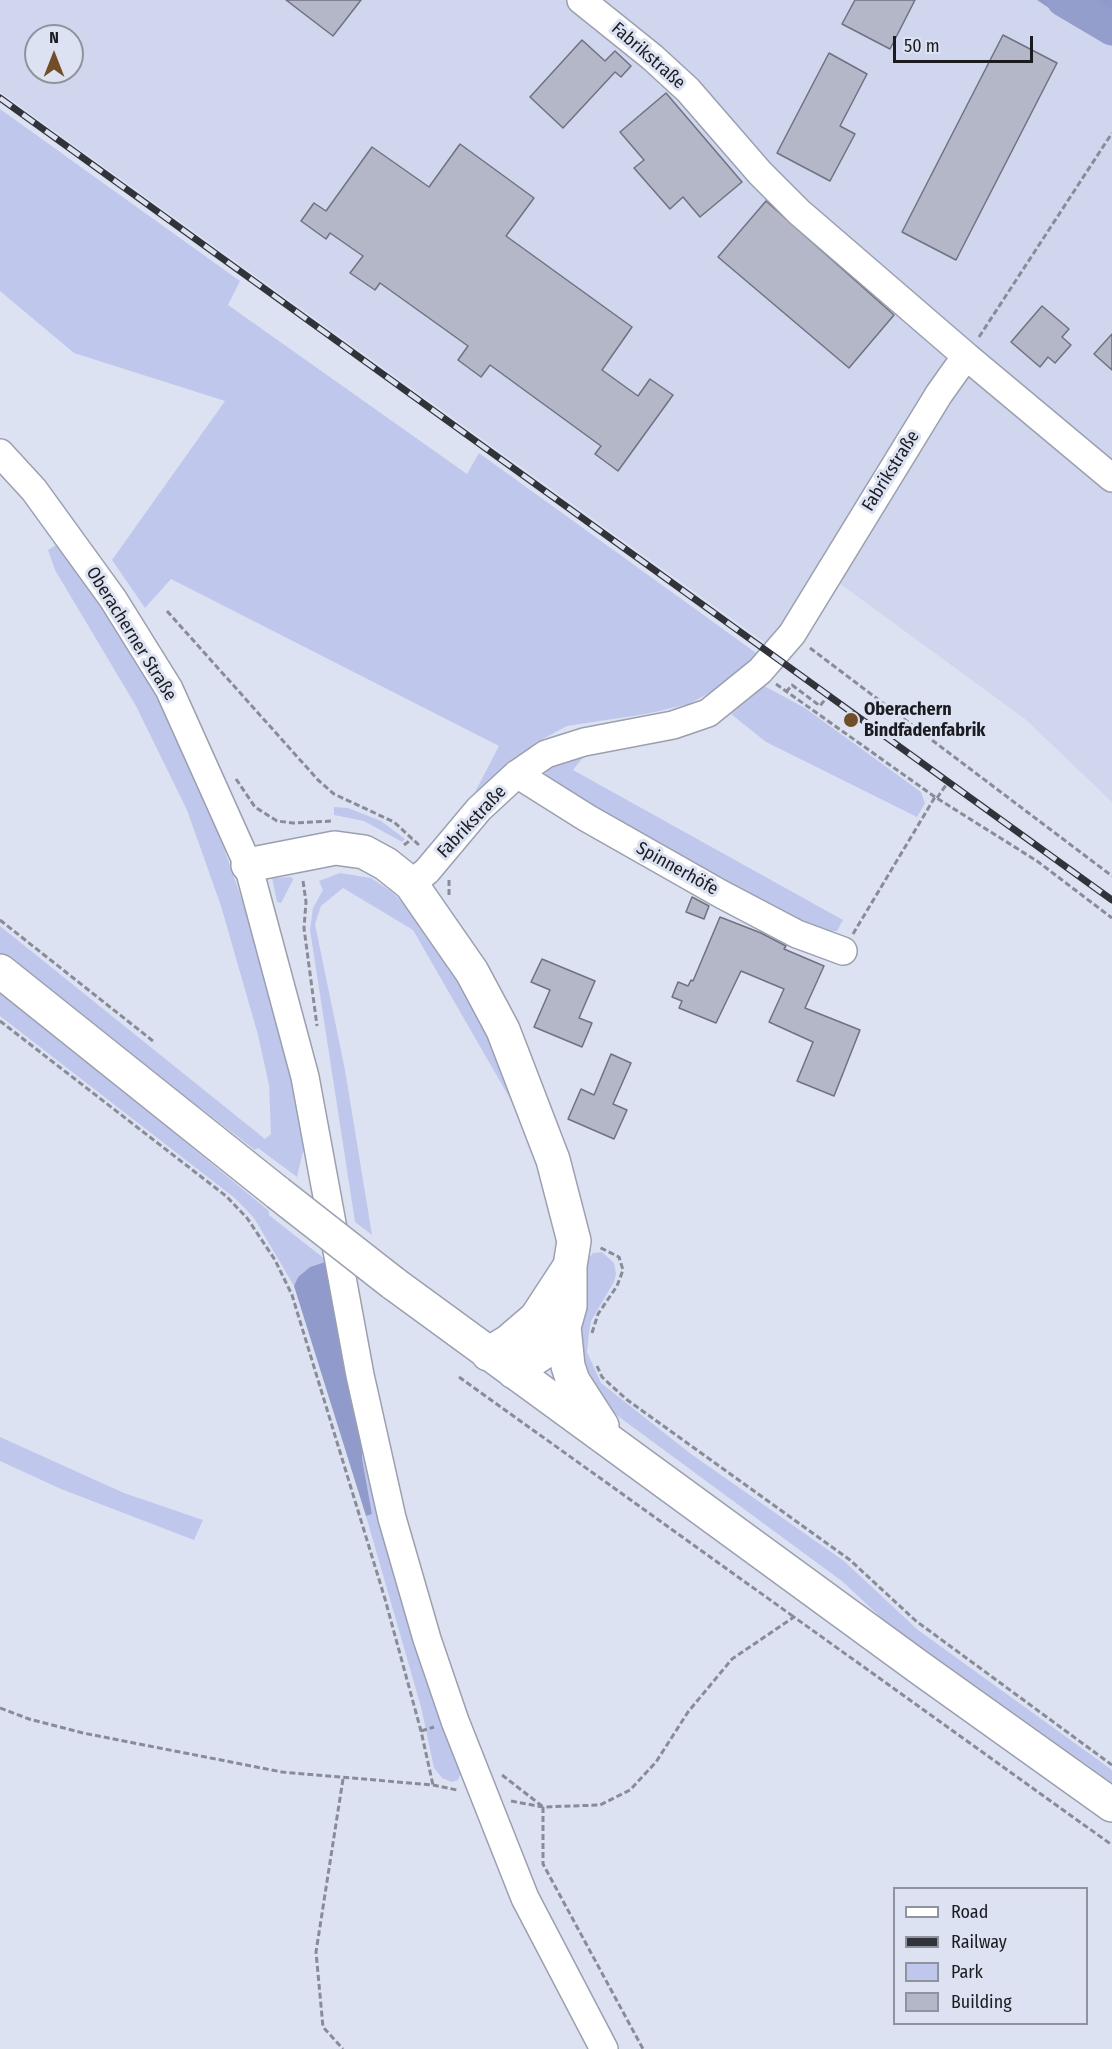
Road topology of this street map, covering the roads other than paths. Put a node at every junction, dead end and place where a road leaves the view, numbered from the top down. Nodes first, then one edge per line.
1 (581, 0) edge
2 (966, 356) junction
3 (0, 453) edge
4 (1112, 478) edge
5 (517, 774) junction
6 (248, 865) junction
7 (411, 884) junction
8 (843, 951) road end
9 (0, 971) edge
10 (572, 1253) junction
11 (578, 1331) junction
12 (501, 1363) junction
13 (613, 1443) junction
14 (1112, 1805) edge
15 (604, 2049) edge

1 - 2 street, Fabrikstraße
2 - 4 street
2 - 5 street, Fabrikstraße
3 - 6 street, Oberacherner Straße
5 - 7 street, Fabrikstraße
5 - 8 street, Spinnerhöfe
6 - 7 main road
6 - 15 street, Oberacherner Straße
7 - 10 main road
9 - 12 main road, bridge
10 - 11 main road
10 - 12 main road
11 - 12 main road
11 - 13 main road
12 - 13 main road
13 - 14 main road

